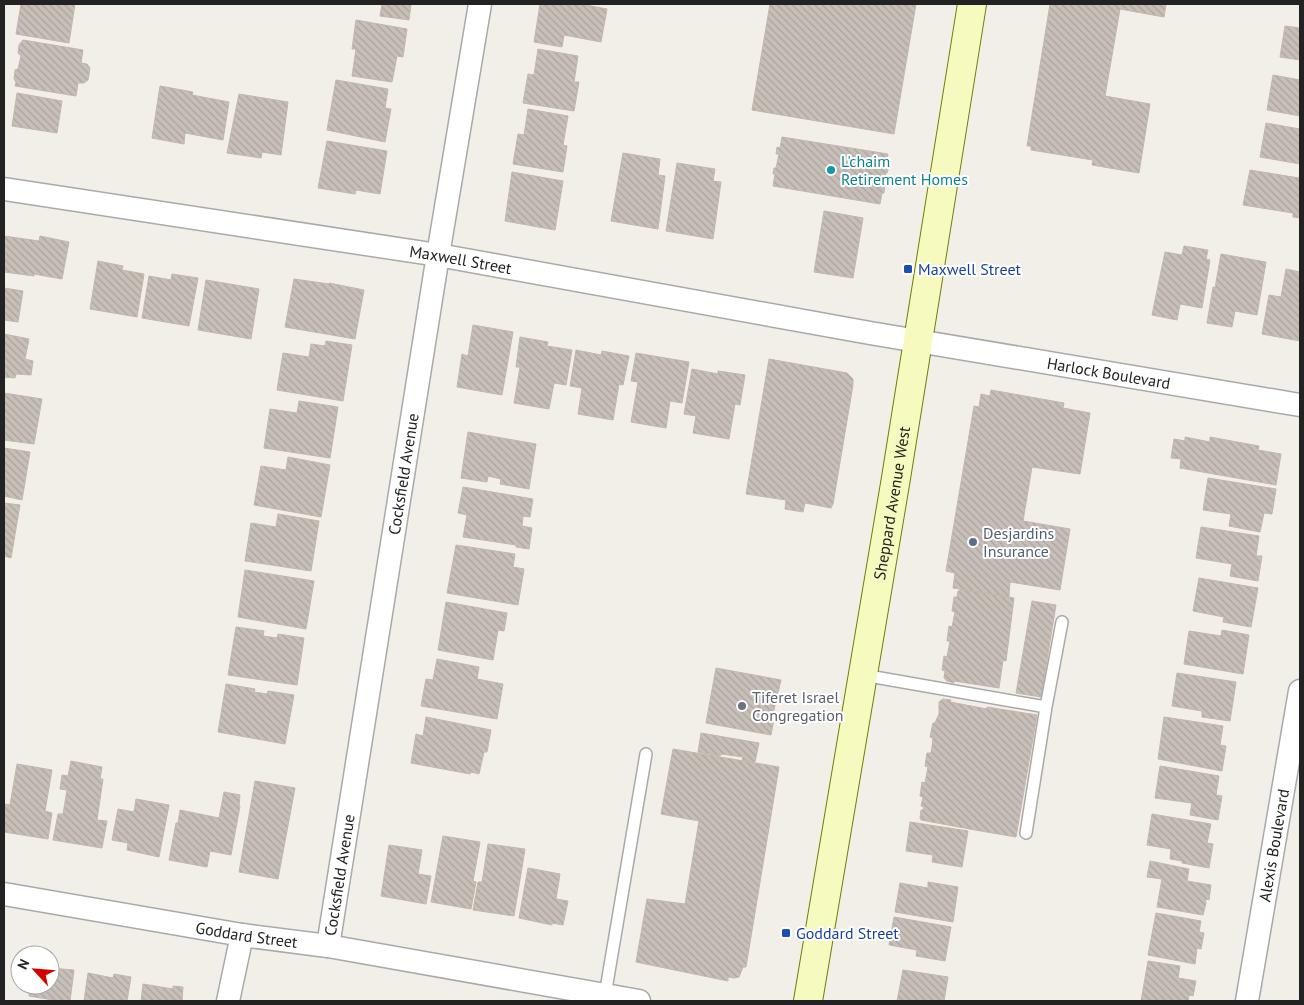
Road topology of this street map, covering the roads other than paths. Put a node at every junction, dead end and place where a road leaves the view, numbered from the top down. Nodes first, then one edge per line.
1 (480, 4) edge
2 (972, 4) edge
3 (4, 189) edge
4 (438, 254) junction
5 (917, 341) junction
6 (1300, 405) edge
7 (1062, 622) dead end
8 (863, 675) junction
9 (1300, 691) edge
10 (1046, 707) junction
11 (646, 754) dead end
12 (1026, 833) dead end
13 (4, 894) edge
14 (242, 935) junction
15 (328, 946) junction
16 (598, 997) edge
17 (228, 1001) edge
18 (639, 1001) edge
19 (808, 1001) edge
20 (1247, 1001) edge

1 - 4 street, Cocksfield Avenue
2 - 5 main road, Sheppard Avenue West
3 - 4 street, Maxwell Street
4 - 5 street, Maxwell Street
4 - 15 street, Cocksfield Avenue
5 - 6 street, Harlock Boulevard
5 - 8 main road, Sheppard Avenue West
7 - 10 lane
8 - 10 lane
8 - 19 main road, Sheppard Avenue West
9 - 20 street, Alexis Boulevard
10 - 12 lane
11 - 16 lane
13 - 14 street, Goddard Street
14 - 15 street, Goddard Street
14 - 17 street
15 - 16 street, Goddard Street
16 - 18 street, Goddard Street

